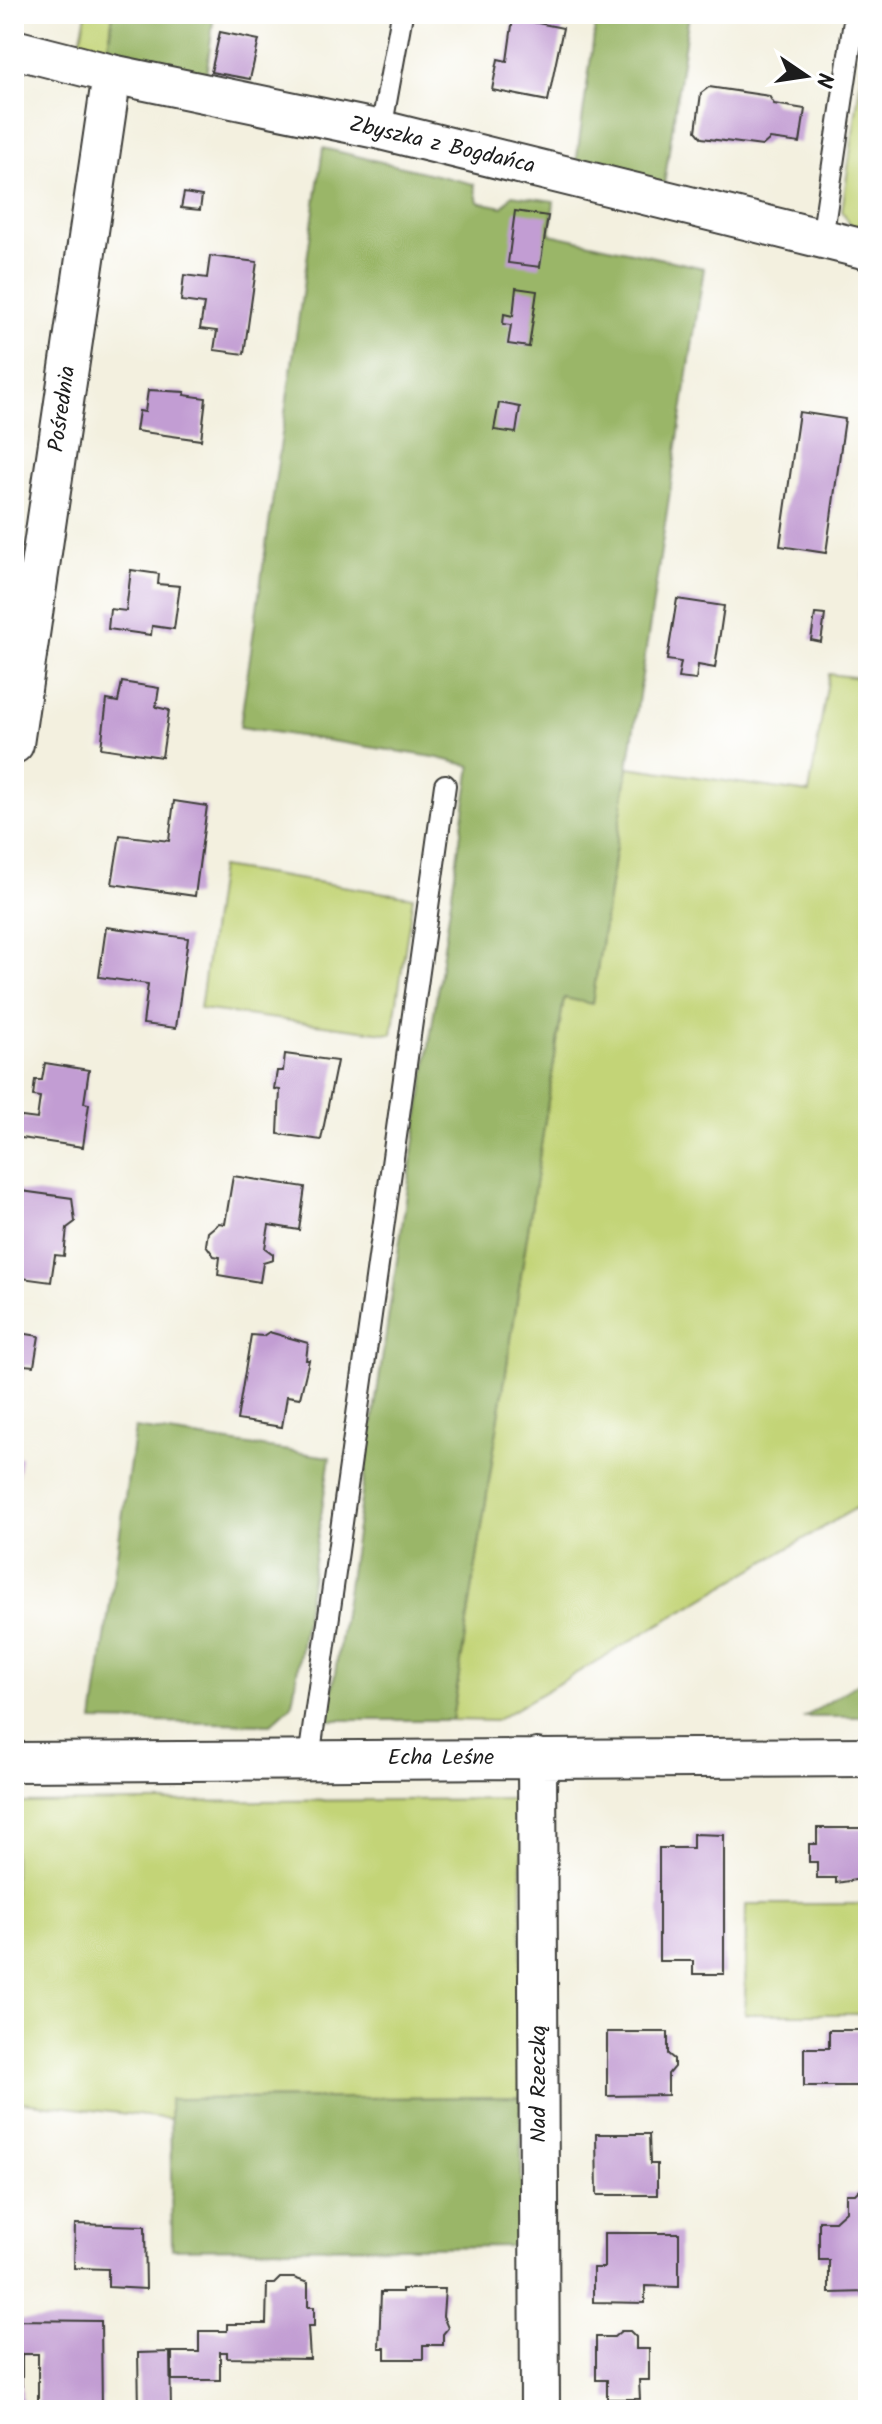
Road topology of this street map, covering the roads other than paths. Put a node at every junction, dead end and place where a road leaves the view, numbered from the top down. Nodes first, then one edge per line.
1 (402, 14) edge
2 (855, 14) edge
3 (14, 49) edge
4 (112, 74) junction
5 (381, 130) junction
6 (822, 239) junction
7 (868, 250) edge
8 (14, 744) edge
9 (445, 785) dead end
10 (868, 1757) edge
11 (537, 1758) junction
12 (309, 1759) junction
13 (14, 1762) edge
14 (540, 2410) edge

1 - 5 lane
2 - 6 lane
3 - 4 street, Zbyszka z Bogdańca
4 - 5 street, Zbyszka z Bogdańca
4 - 8 street, Pośrednia
5 - 6 street, Zbyszka z Bogdańca
6 - 7 street, Zbyszka z Bogdańca
9 - 12 lane
10 - 11 street, Echa Leśne
11 - 12 street, Echa Leśne
11 - 14 street, Nad Rzeczką
12 - 13 street, Echa Leśne

